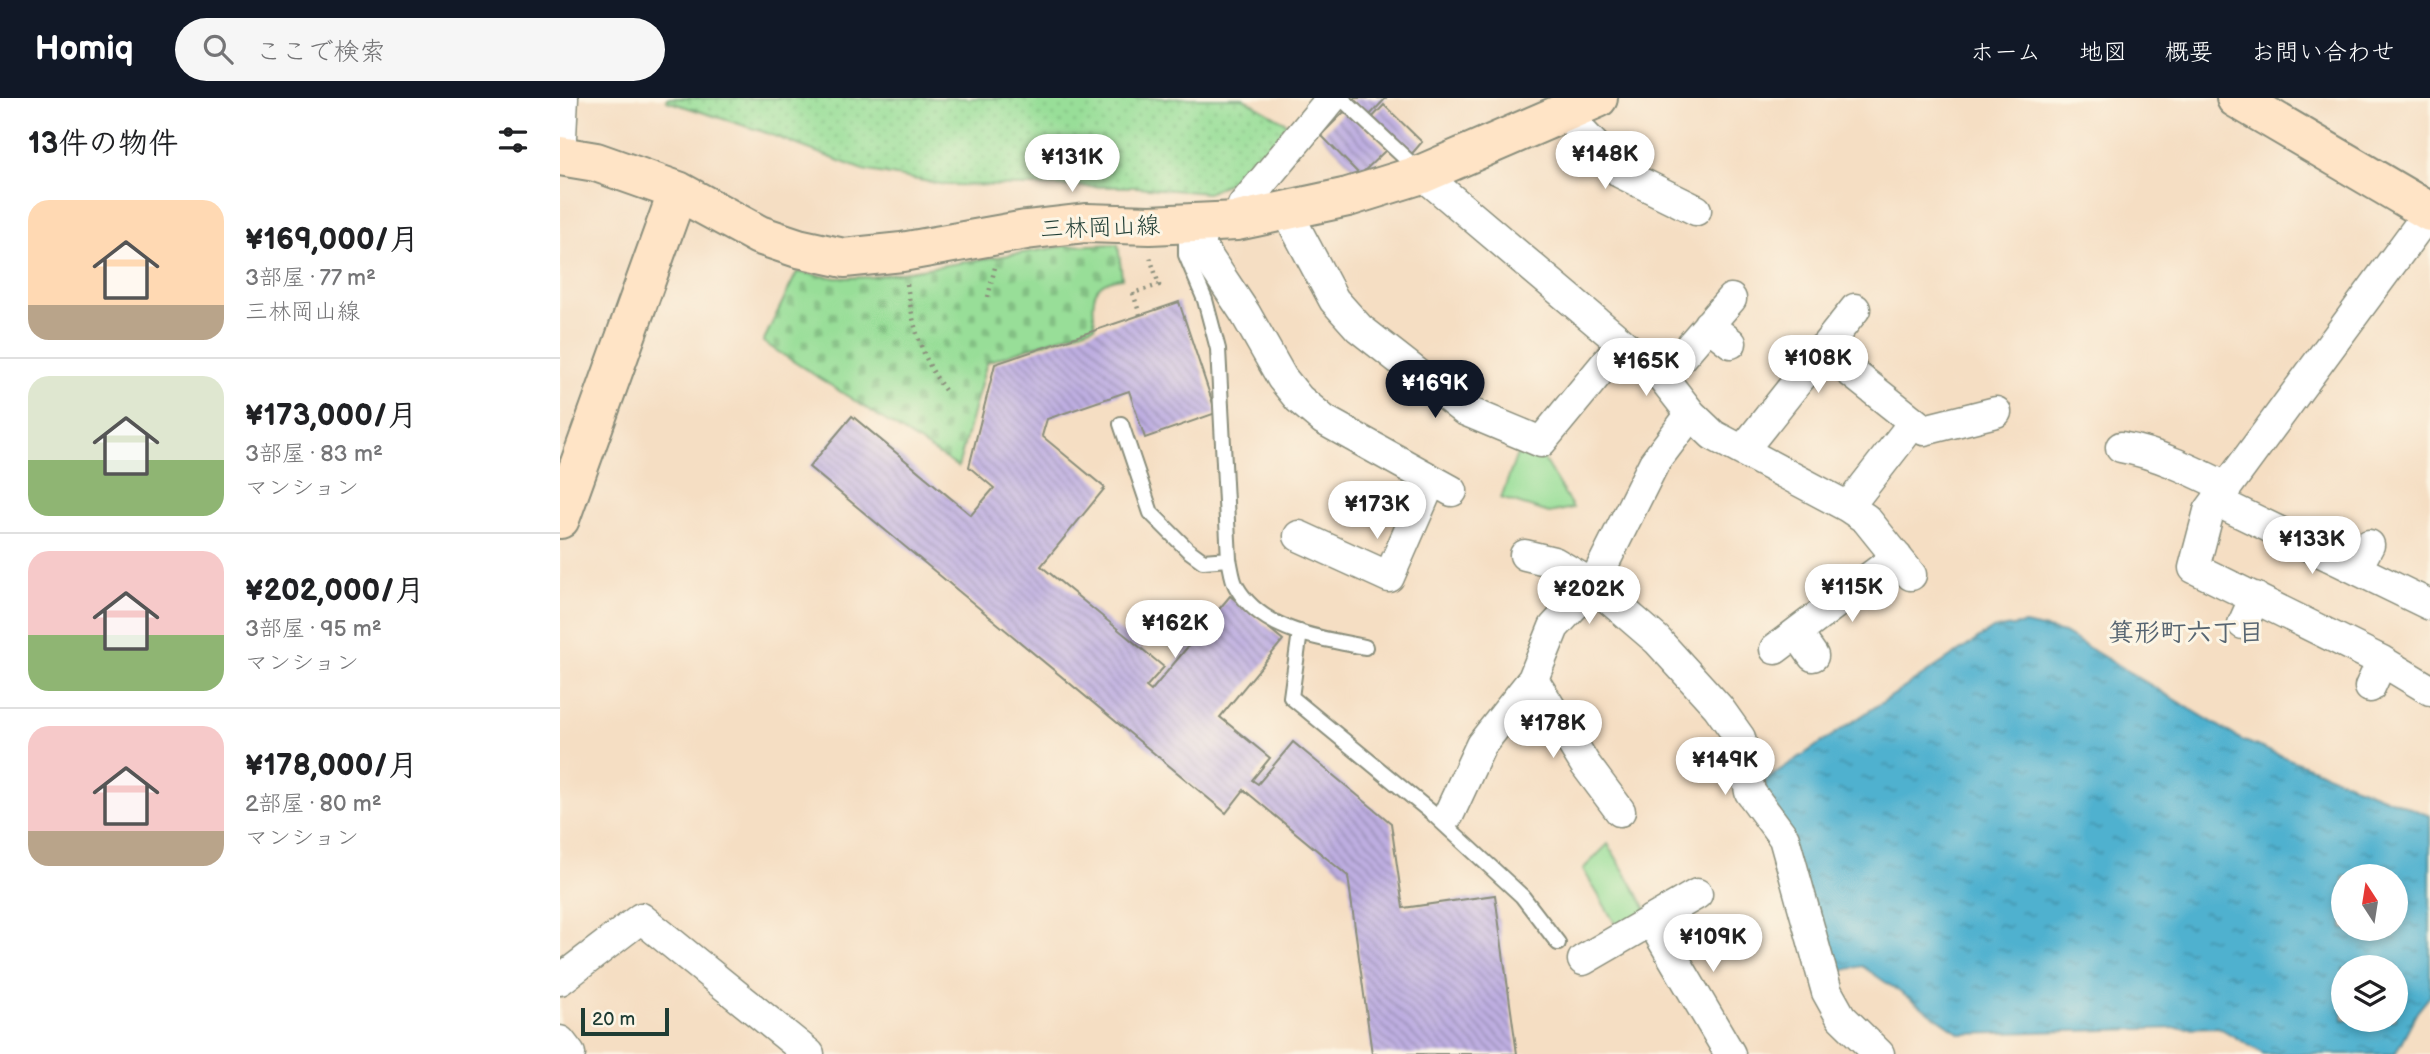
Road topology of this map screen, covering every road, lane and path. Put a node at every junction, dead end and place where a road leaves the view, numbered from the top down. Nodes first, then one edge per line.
1 (563, 98) edge
2 (1332, 98) edge
3 (1341, 98) edge
4 (2236, 98) edge
5 (1582, 104) edge
6 (560, 156) edge
7 (1422, 174) junction
8 (678, 191) junction
9 (1286, 210) junction
10 (1696, 210) dead end
11 (2430, 212) edge
12 (1237, 221) junction
13 (1168, 224) junction
14 (902, 252) junction
15 (1731, 299) dead end
16 (1855, 309) dead end
17 (1140, 315) dead end
18 (1708, 325) junction
19 (1731, 343) dead end
20 (1621, 345) junction
21 (1822, 349) junction
22 (1663, 378) junction
23 (947, 393) dead end
24 (1996, 412) dead end
25 (1691, 414) junction
26 (1914, 422) junction
27 (1121, 424) dead end
28 (2121, 447) dead end
29 (1743, 450) junction
30 (2221, 494) junction
31 (1848, 507) junction
32 (560, 519) edge
33 (1299, 536) dead end
34 (1525, 555) dead end
35 (1229, 559) junction
36 (1593, 585) junction
37 (2430, 605) edge
38 (1300, 632) junction
39 (1795, 646) dead end
40 (1365, 647) dead end
41 (1533, 679) junction
42 (2430, 690) edge
43 (1620, 811) dead end
44 (1449, 814) dead end
45 (1697, 894) dead end
46 (1651, 920) junction
47 (1558, 943) dead end
48 (1583, 960) dead end
49 (560, 980) edge
50 (560, 1041) edge
51 (570, 1054) edge
52 (809, 1054) edge
53 (1730, 1054) edge
54 (1879, 1054) edge

1 - 6 street
2 - 12 street
3 - 7 lane
4 - 11 main road
5 - 7 main road, 三林岡山線
5 - 10 street
6 - 8 main road, 三林岡山線
7 - 9 main road, 三林岡山線
7 - 20 street
8 - 14 main road, 三林岡山線
8 - 32 main road
9 - 12 main road, 三林岡山線
9 - 20 street
11 - 30 street
12 - 13 main road, 三林岡山線
13 - 14 main road, 三林岡山線
13 - 17 path
13 - 33 street
13 - 35 lane
14 - 23 path
15 - 18 street
16 - 21 street
18 - 19 street
18 - 22 street
20 - 22 street
21 - 26 street
21 - 29 street
22 - 25 street
24 - 26 street
25 - 29 street
25 - 36 street
26 - 31 street
27 - 35 lane
28 - 30 street
29 - 31 street
30 - 37 street
30 - 42 street
31 - 39 street
34 - 36 street
35 - 38 lane
36 - 41 street
36 - 54 street
38 - 40 lane
38 - 47 lane
41 - 43 street
41 - 44 street
45 - 46 street
46 - 48 street
46 - 53 street
49 - 52 street
50 - 51 street

